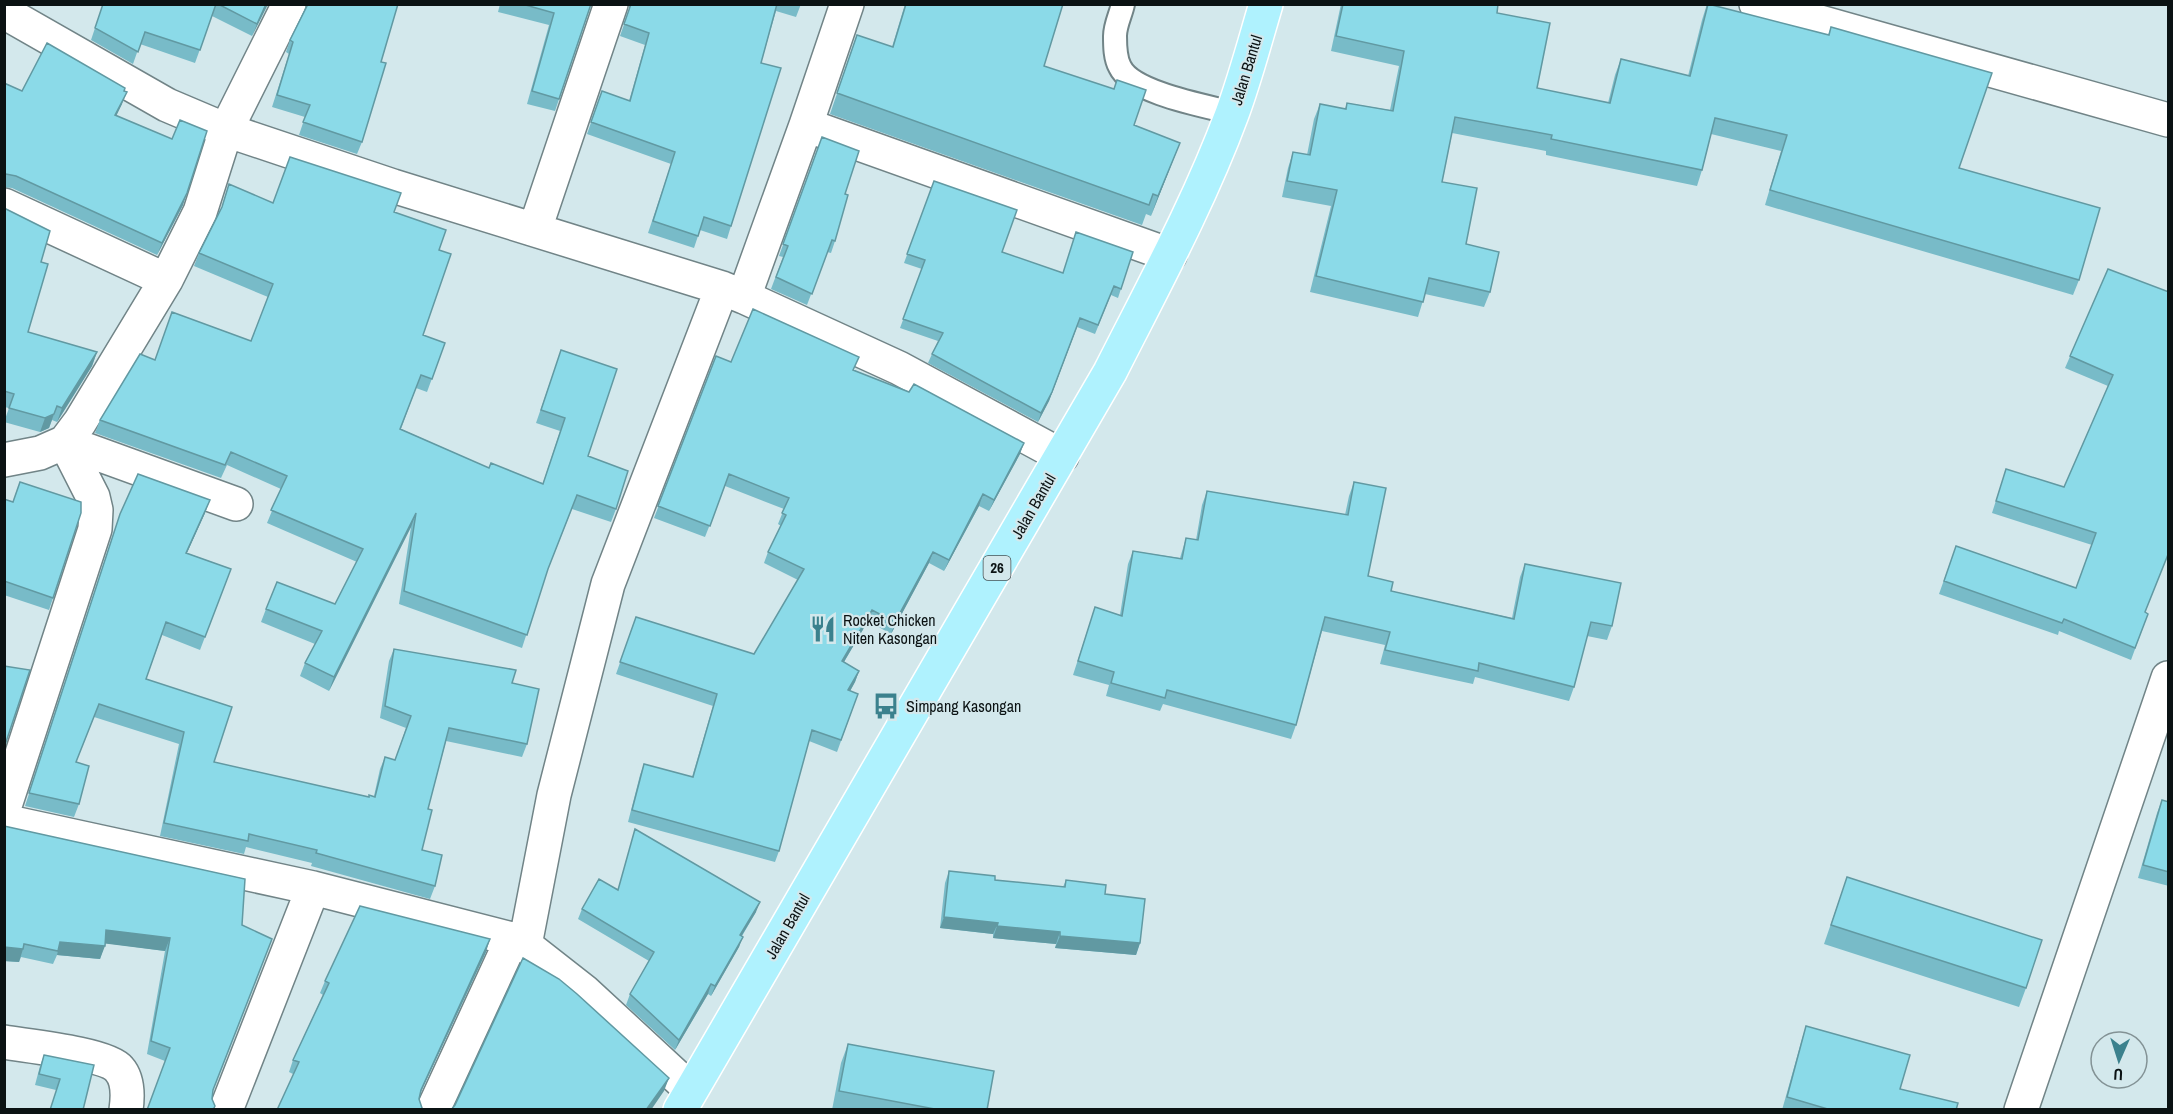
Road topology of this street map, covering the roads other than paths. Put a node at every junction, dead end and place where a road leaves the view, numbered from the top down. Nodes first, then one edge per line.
1 (289, 4) edge
2 (611, 4) edge
3 (847, 4) edge
4 (1124, 4) edge
5 (1266, 4) edge
6 (1756, 4) edge
7 (4, 12) edge
8 (1233, 113) junction
9 (2169, 120) edge
10 (806, 124) junction
11 (225, 130) junction
12 (4, 205) edge
13 (535, 230) junction
14 (1170, 255) junction
15 (166, 280) junction
16 (733, 293) junction
17 (65, 442) junction
18 (1062, 456) junction
19 (4, 460) edge
20 (236, 504) dead end
21 (2169, 678) edge
22 (4, 809) edge
23 (4, 821) edge
24 (313, 888) junction
25 (519, 942) junction
26 (4, 1042) edge
27 (686, 1100) edge
28 (126, 1110) edge
29 (226, 1110) edge
30 (433, 1110) edge
31 (2021, 1110) edge

1 - 11 street
2 - 13 street
3 - 10 street
4 - 8 lane
5 - 8 main road, Jalan Bantul / 26
6 - 9 street
7 - 11 street
8 - 14 main road, Jalan Bantul / 26
10 - 14 street
10 - 16 street
11 - 13 street
11 - 15 street
12 - 15 street
13 - 16 street
14 - 18 main road, Jalan Bantul / 26
15 - 17 street
16 - 18 street
16 - 25 street
17 - 19 street
17 - 20 street
17 - 22 street
18 - 27 main road, Jalan Bantul / 26
21 - 31 street
23 - 24 street
24 - 25 street
24 - 29 street
25 - 27 street
25 - 30 street
26 - 28 street

